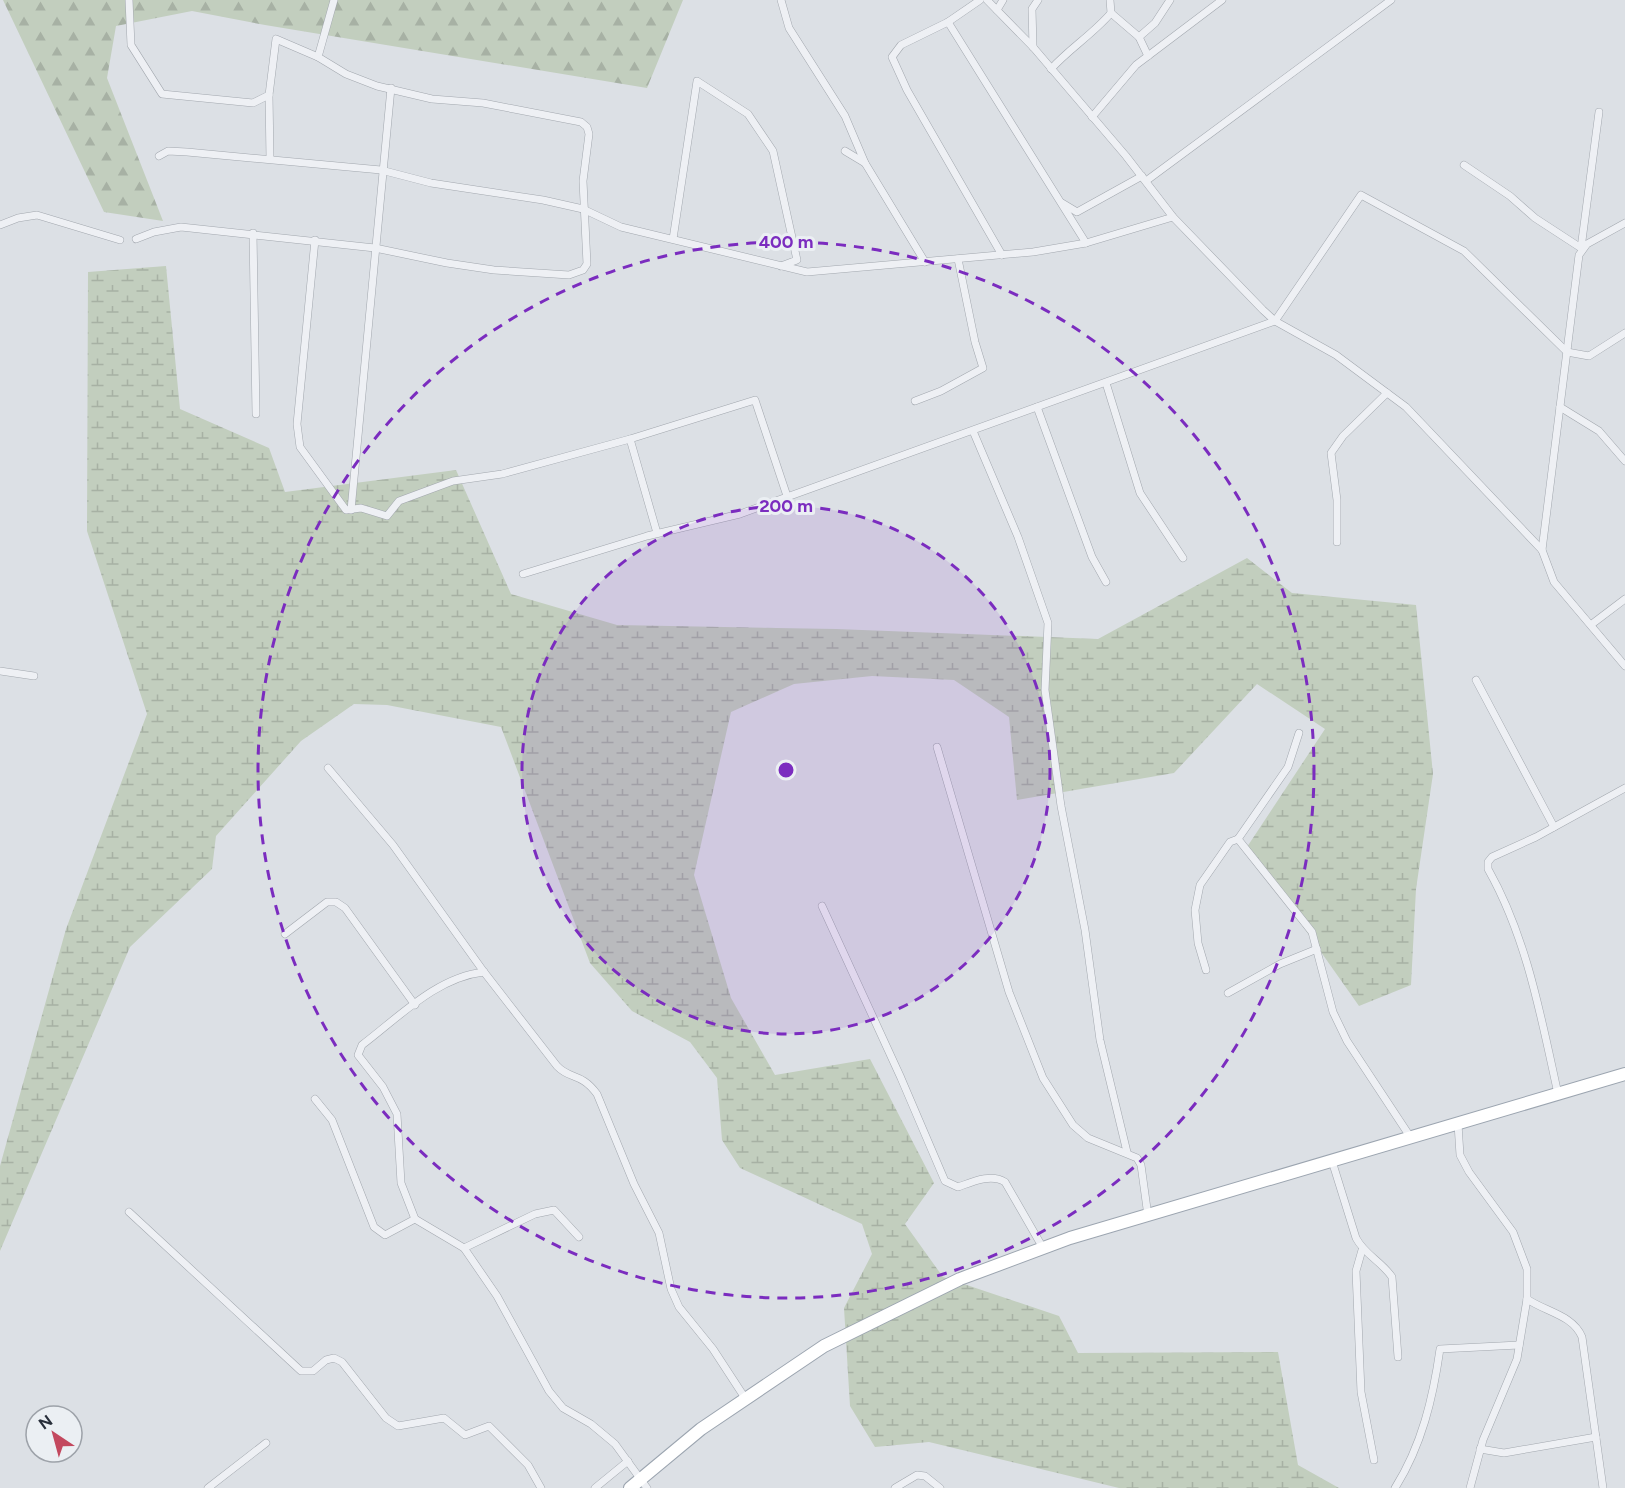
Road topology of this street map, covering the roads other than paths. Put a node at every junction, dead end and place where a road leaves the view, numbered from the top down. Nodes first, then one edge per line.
1 (129, 0) edge
2 (334, 0) edge
3 (782, 0) edge
4 (980, 0) edge
5 (987, 0) edge
6 (1003, 0) edge
7 (1038, 0) edge
8 (1110, 0) edge
9 (1170, 0) edge
10 (1222, 0) edge
11 (1389, 1) edge
12 (997, 10) junction
13 (1111, 13) junction
14 (948, 22) junction
15 (1139, 37) junction
16 (1033, 47) junction
17 (1148, 56) junction
18 (318, 57) junction
19 (1051, 69) junction
20 (391, 88) junction
21 (269, 95) junction
22 (1599, 112) dead end
23 (1092, 117) junction
24 (845, 151) dead end
25 (159, 156) dead end
26 (270, 159) junction
27 (865, 164) junction
28 (1464, 165) dead end
29 (381, 170) junction
30 (1144, 178) junction
31 (1060, 202) junction
32 (583, 209) junction
33 (1173, 217) junction
34 (1625, 223) edge
35 (0, 225) edge
36 (253, 233) junction
37 (673, 238) junction
38 (136, 239) dead end
39 (120, 240) dead end
40 (315, 240) junction
41 (1086, 243) junction
42 (375, 248) junction
43 (1581, 248) junction
44 (1002, 255) junction
45 (958, 259) junction
46 (925, 262) junction
47 (781, 266) junction
48 (1275, 321) junction
49 (1625, 333) edge
50 (1567, 352) junction
51 (1106, 383) junction
52 (1387, 393) junction
53 (915, 401) dead end
54 (1037, 407) junction
55 (1560, 407) junction
56 (255, 414) dead end
57 (973, 431) junction
58 (630, 439) junction
59 (1625, 461) edge
60 (788, 496) junction
61 (351, 510) junction
62 (657, 533) junction
63 (1338, 542) dead end
64 (1542, 550) junction
65 (1182, 558) dead end
66 (523, 574) dead end
67 (1106, 582) dead end
68 (1625, 599) edge
69 (1592, 624) junction
70 (1625, 666) edge
71 (0, 671) edge
72 (34, 676) dead end
73 (1476, 680) dead end
74 (1299, 733) dead end
75 (937, 747) dead end
76 (328, 768) dead end
77 (1625, 788) edge
78 (1554, 827) junction
79 (1238, 839) junction
80 (822, 906) dead end
81 (285, 934) dead end
82 (1317, 949) junction
83 (1206, 970) dead end
84 (484, 972) junction
85 (1228, 993) dead end
86 (415, 1005) junction
87 (1625, 1074) edge
88 (1558, 1094) junction
89 (315, 1099) dead end
90 (1458, 1124) junction
91 (1411, 1138) junction
92 (1126, 1152) junction
93 (1332, 1161) junction
94 (129, 1212) dead end
95 (1148, 1216) junction
96 (415, 1219) junction
97 (579, 1237) dead end
98 (464, 1248) junction
99 (1043, 1248) junction
100 (1362, 1250) junction
101 (1527, 1299) junction
102 (1520, 1345) junction
103 (1398, 1357) dead end
104 (745, 1398) junction
105 (1596, 1437) junction
106 (266, 1443) dead end
107 (1480, 1449) junction
108 (1374, 1460) dead end
109 (628, 1461) junction
110 (644, 1483) edge
111 (208, 1488) edge
112 (541, 1488) edge
113 (595, 1488) edge
114 (630, 1488) edge
115 (895, 1488) edge
116 (940, 1488) edge
117 (1395, 1488) edge
118 (1470, 1488) edge
119 (1603, 1488) edge

1 - 21 street
2 - 18 street
3 - 27 street
4 - 14 street
5 - 12 street
6 - 12 street
7 - 16 street
8 - 13 street
9 - 15 street
10 - 17 street
11 - 30 street
12 - 16 street
13 - 15 street
13 - 19 street
14 - 31 street
14 - 44 street
15 - 17 street
16 - 19 street
17 - 23 street
18 - 20 street
18 - 21 street
19 - 23 street
20 - 29 street
20 - 32 street
21 - 26 street
22 - 43 street
23 - 30 street
24 - 27 street
25 - 26 street
26 - 29 street
27 - 46 street
28 - 43 street
29 - 32 street
29 - 42 street
30 - 31 street
30 - 33 street
31 - 41 street
32 - 37 street
32 - 42 street
33 - 41 street
33 - 48 street
34 - 43 street
35 - 39 street
36 - 38 street
36 - 40 street
36 - 56 street
37 - 47 street
37 - 47 street
40 - 42 street
40 - 61 street
41 - 44 street
42 - 61 street
43 - 50 street
44 - 45 street
45 - 46 street
45 - 53 street
46 - 47 street
48 - 50 street
48 - 51 street
48 - 52 street
49 - 50 street
50 - 55 street
51 - 54 street
51 - 65 street
52 - 63 street
52 - 64 street
54 - 57 street
54 - 67 street
55 - 59 street
55 - 64 street
57 - 60 street
57 - 92 street
58 - 60 street
58 - 61 street
58 - 62 street
60 - 62 street
62 - 66 street
64 - 69 street
68 - 69 street
69 - 70 street
71 - 72 street
73 - 78 street
74 - 79 street
75 - 92 street
76 - 84 street
77 - 78 street
78 - 88 street
79 - 82 street
79 - 83 street
80 - 99 street
81 - 86 street
82 - 85 street
82 - 91 street
84 - 86 street
84 - 104 street
86 - 96 street
87 - 88 main road
88 - 90 main road
89 - 96 street
90 - 91 main road
90 - 101 street
91 - 93 main road
92 - 95 street
93 - 95 main road
93 - 100 street
94 - 112 street
95 - 99 main road
96 - 98 street
97 - 98 street
98 - 109 street
99 - 104 main road
100 - 103 street
100 - 108 street
101 - 102 street
101 - 105 street
102 - 107 street
102 - 117 street
104 - 110 main road
105 - 107 street
105 - 119 street
106 - 111 street
107 - 118 street
109 - 110 street
109 - 113 street
110 - 114 main road
115 - 116 street

